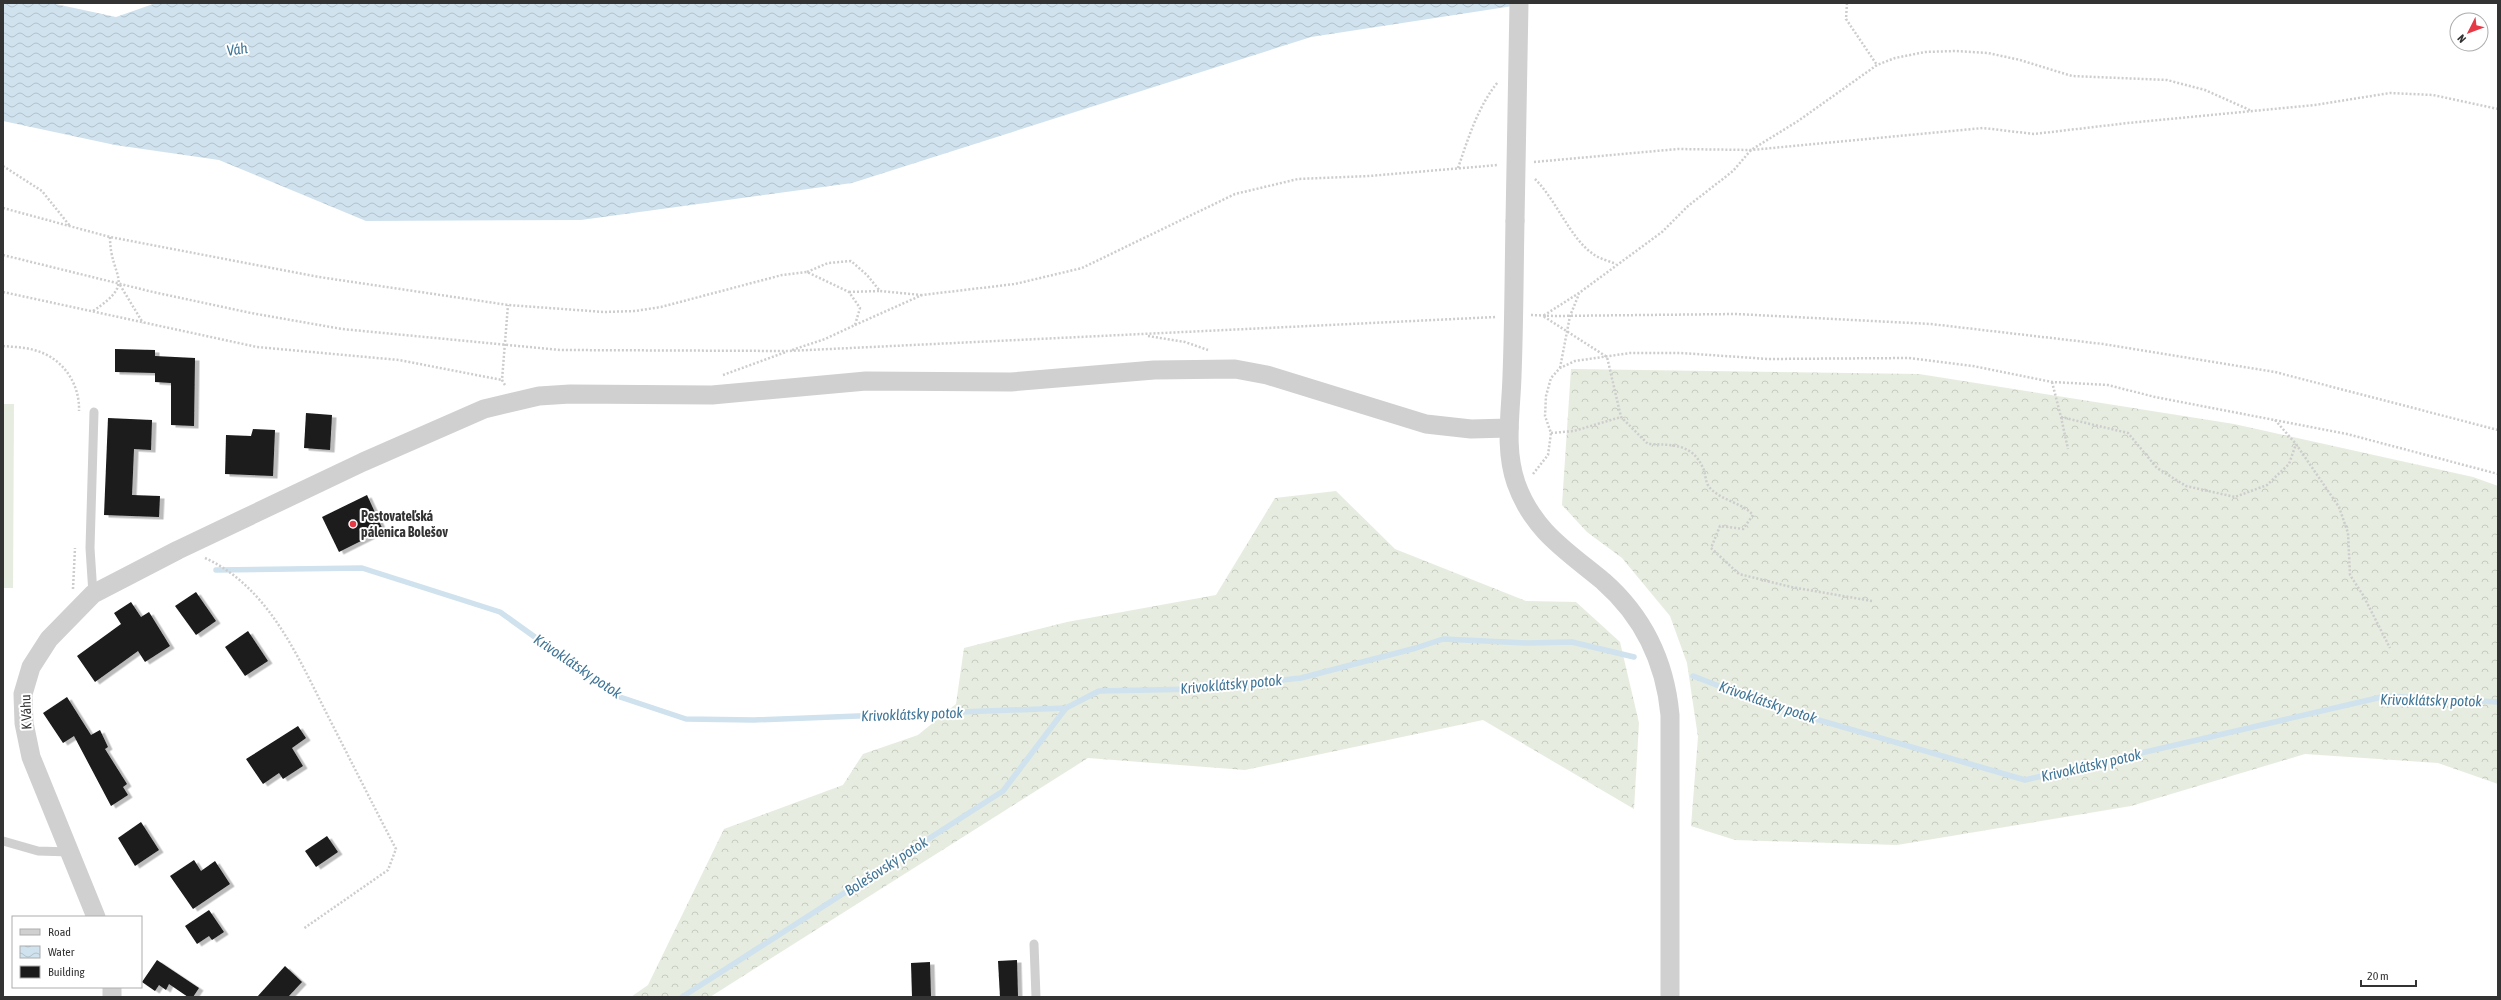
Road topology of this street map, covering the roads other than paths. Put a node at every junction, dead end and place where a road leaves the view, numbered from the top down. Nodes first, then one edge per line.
1 (1519, 3) edge
2 (94, 412) dead end
3 (1509, 428) junction
4 (93, 594) junction
5 (3, 841) edge
6 (70, 852) junction
7 (96, 916) edge
8 (1034, 944) dead end
9 (1036, 997) edge
10 (1670, 997) edge

1 - 3 street, bridge
2 - 4 lane
3 - 4 street, K Váhu
3 - 10 street
4 - 6 street, K Váhu
5 - 6 lane
6 - 7 street, K Váhu
8 - 9 lane

